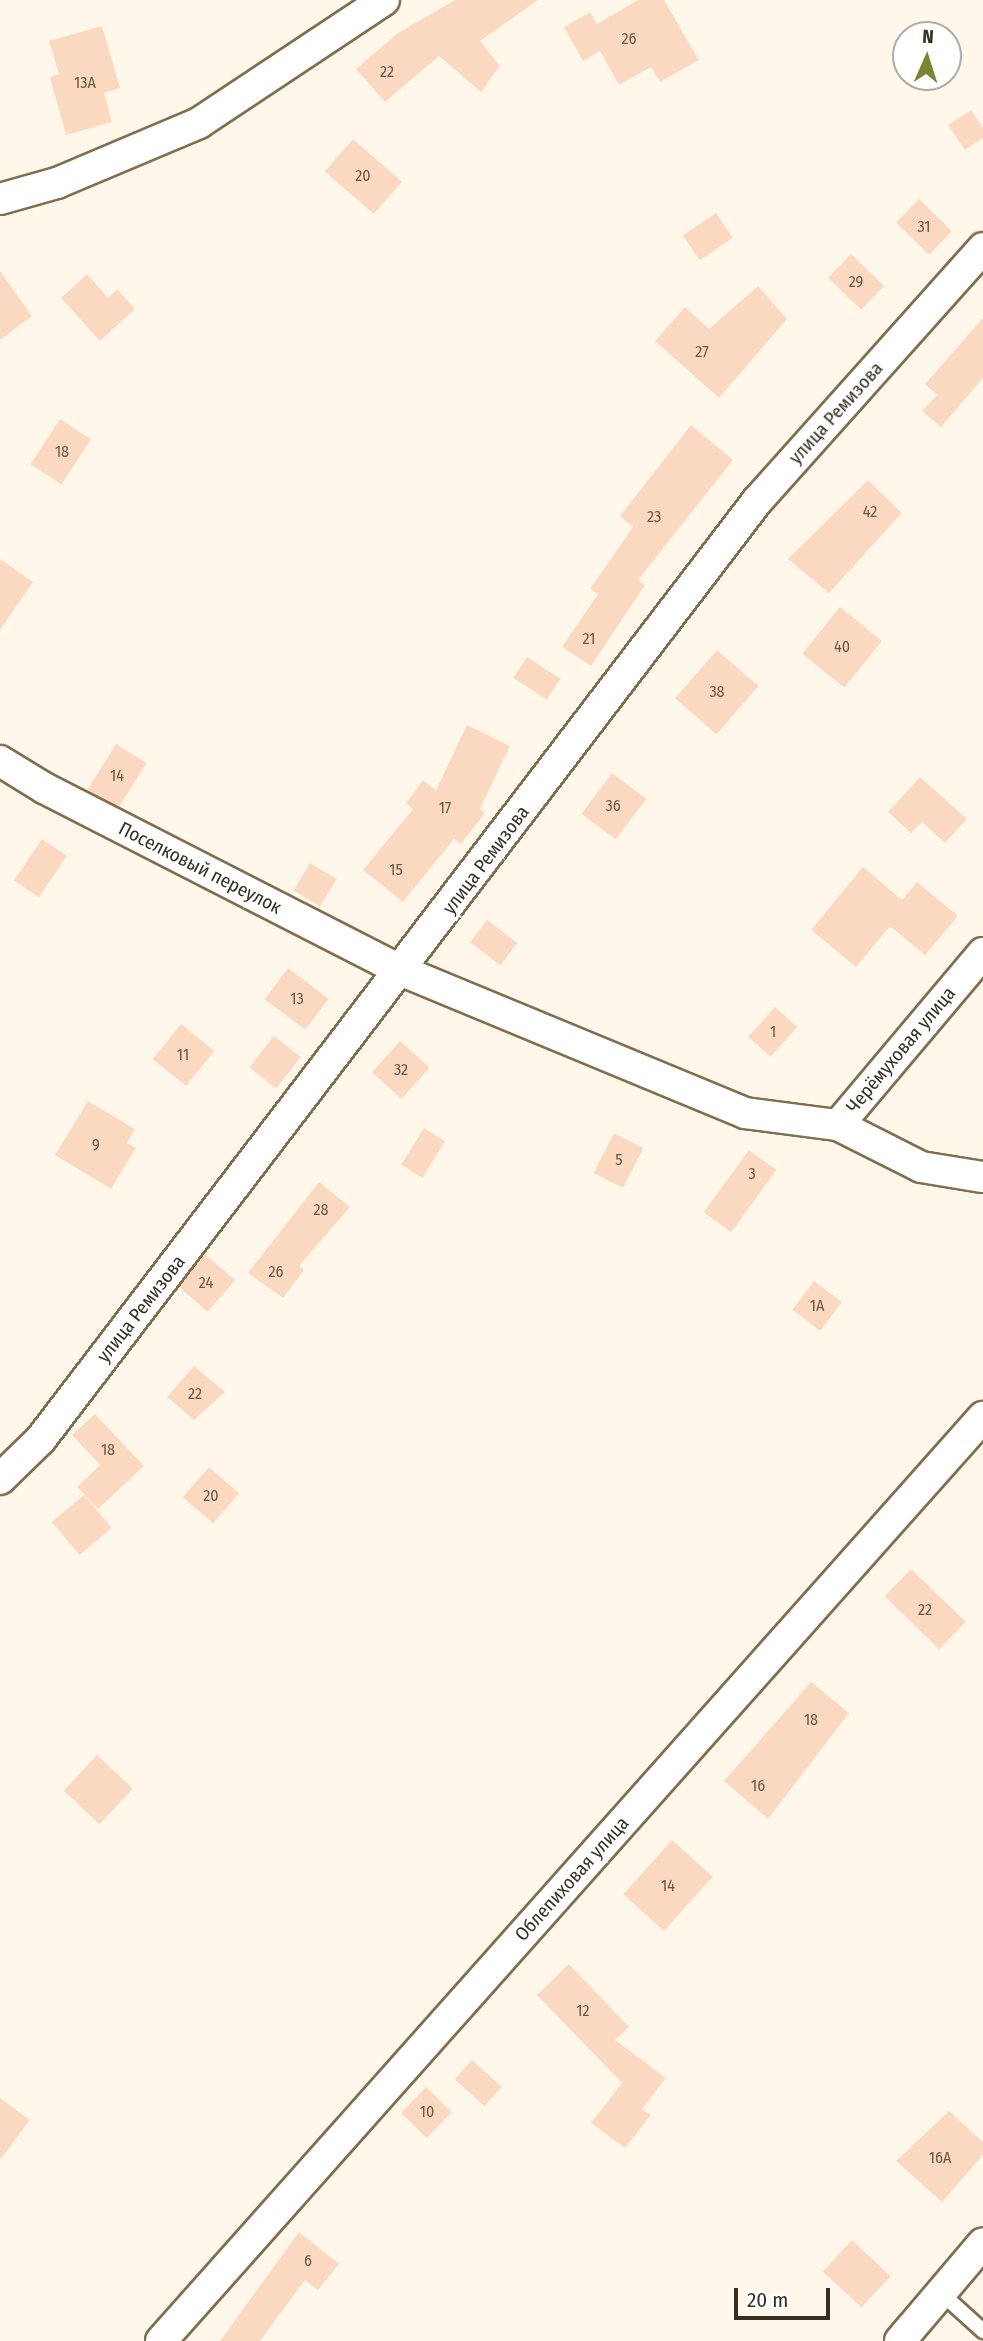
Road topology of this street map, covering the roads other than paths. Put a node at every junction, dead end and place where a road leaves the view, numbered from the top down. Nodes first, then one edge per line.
1 (384, 0) edge
2 (0, 199) edge
3 (983, 248) edge
4 (0, 761) edge
5 (983, 953) edge
6 (402, 971) junction
7 (838, 1125) junction
8 (983, 1177) edge
9 (983, 1417) edge
10 (0, 1479) edge
11 (983, 2243) edge
12 (941, 2293) junction
13 (983, 2331) edge
14 (161, 2341) edge
15 (900, 2341) edge

1 - 2 street
3 - 6 street, улица Ремизова
4 - 6 street, Поселковый переулок
5 - 7 street, Черёмуховая улица
6 - 7 street, Поселковый переулок
6 - 10 street, улица Ремизова
7 - 8 street, Черёмуховая улица
9 - 14 street, Облепиховая улица
11 - 12 street
12 - 13 lane
12 - 15 street

